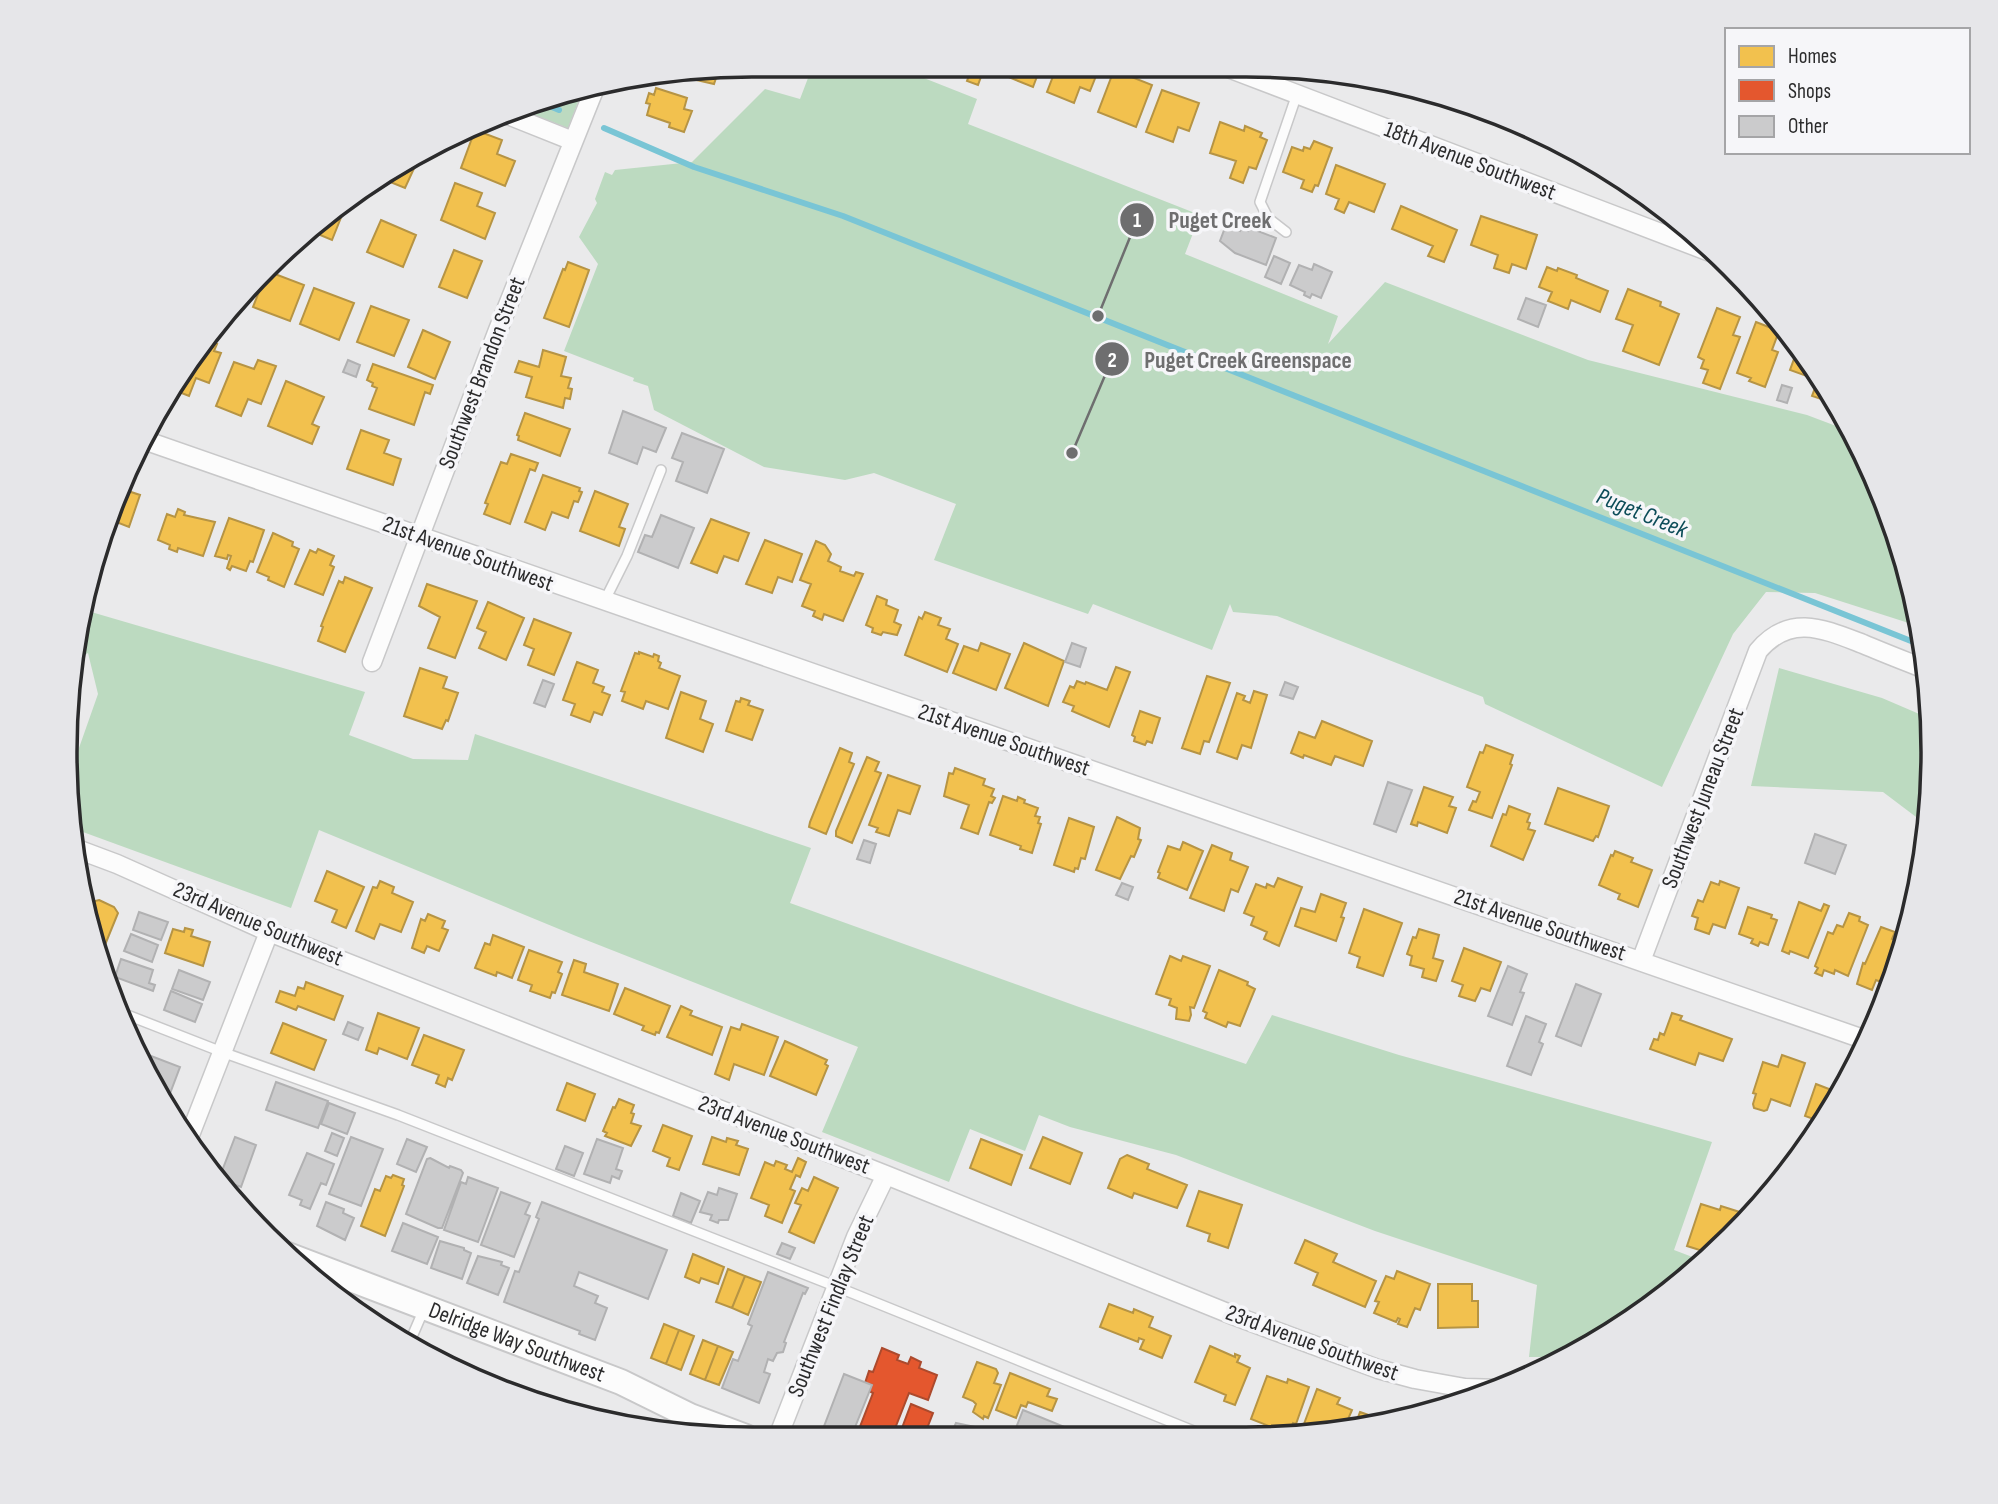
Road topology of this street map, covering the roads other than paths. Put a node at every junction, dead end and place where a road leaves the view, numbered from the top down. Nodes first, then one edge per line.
1 (1252, 77) edge
2 (1297, 94) junction
3 (591, 97) edge
4 (517, 120) edge
5 (573, 141) junction
6 (1286, 232) dead end
7 (1690, 244) edge
8 (152, 443) edge
9 (661, 470) dead end
10 (419, 536) junction
11 (604, 602) junction
12 (372, 662) dead end
13 (1915, 665) edge
14 (85, 852) edge
15 (269, 932) junction
16 (1642, 961) junction
17 (131, 1018) edge
18 (1857, 1037) edge
19 (222, 1052) junction
20 (192, 1129) edge
21 (886, 1175) junction
22 (314, 1265) edge
23 (837, 1287) junction
24 (424, 1307) junction
25 (412, 1336) edge
26 (1471, 1388) edge
27 (717, 1426) edge
28 (782, 1427) edge
29 (1184, 1427) edge

1 - 2 street, 18th Avenue Southwest
2 - 6 lane
2 - 7 street, 18th Avenue Southwest
3 - 5 street, Southwest Brandon Street
4 - 5 street
5 - 10 street, Southwest Brandon Street
8 - 10 street, 21st Avenue Southwest
9 - 11 lane
10 - 11 street, 21st Avenue Southwest
10 - 12 street, Southwest Brandon Street
11 - 16 street, 21st Avenue Southwest
13 - 16 street, Southwest Juneau Street
14 - 15 street, 23rd Avenue Southwest
15 - 19 street
15 - 21 street, 23rd Avenue Southwest
16 - 18 street, 21st Avenue Southwest
17 - 19 lane
19 - 20 street
19 - 23 lane
21 - 23 street, Southwest Findlay Street
21 - 26 street, 23rd Avenue Southwest
22 - 24 main road, Delridge Way Southwest
23 - 28 street, Southwest Findlay Street
23 - 29 lane
24 - 25 lane
24 - 27 main road, Delridge Way Southwest

